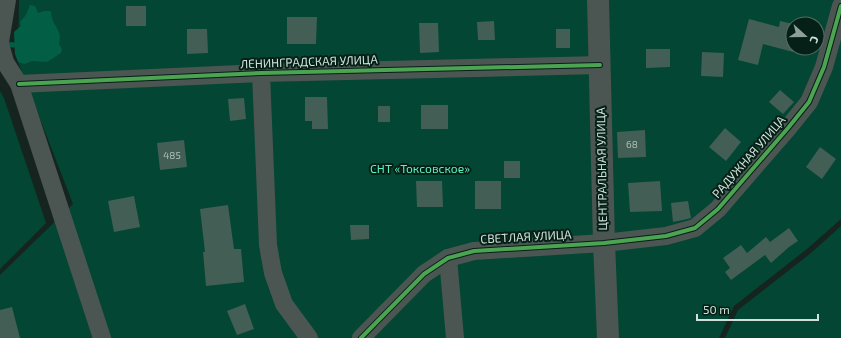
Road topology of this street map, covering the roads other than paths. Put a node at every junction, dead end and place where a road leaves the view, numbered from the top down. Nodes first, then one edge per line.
1 (7, 0) edge
2 (598, 0) edge
3 (841, 6) edge
4 (0, 43) edge
5 (600, 65) junction
6 (261, 73) junction
7 (18, 84) junction
8 (604, 243) junction
9 (448, 258) junction
10 (102, 338) edge
11 (309, 338) edge
12 (361, 338) edge
13 (455, 338) edge
14 (608, 338) edge

1 - 4 street
2 - 5 street, ЦЕНТРАЛЬНАЯ УЛИЦА
3 - 8 street, РАДУЖНАЯ УЛИЦА
4 - 7 street
5 - 6 street, ЛЕНИНГРАДСКАЯ УЛИЦА
5 - 8 street, ЦЕНТРАЛЬНАЯ УЛИЦА
6 - 7 street, ЛЕНИНГРАДСКАЯ УЛИЦА
6 - 11 street
7 - 10 street
8 - 9 street, СВЕТЛАЯ УЛИЦА
8 - 14 street, ЦЕНТРАЛЬНАЯ УЛИЦА
9 - 12 street, СВЕТЛАЯ УЛИЦА
9 - 13 street

